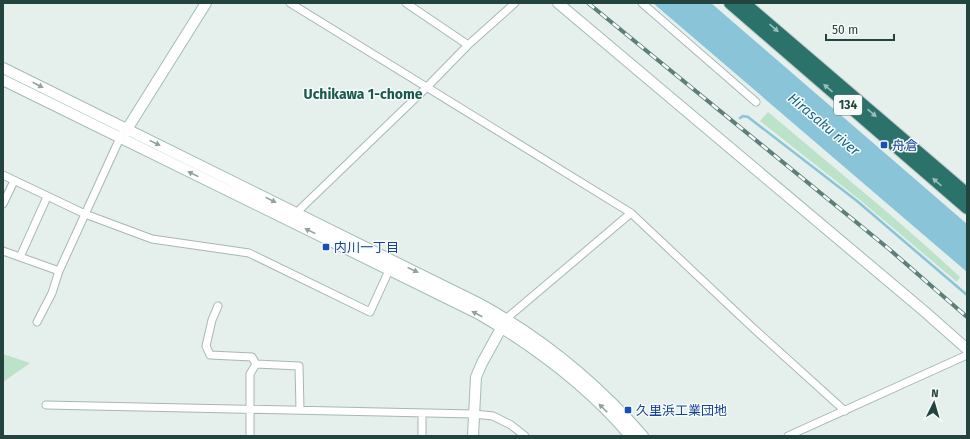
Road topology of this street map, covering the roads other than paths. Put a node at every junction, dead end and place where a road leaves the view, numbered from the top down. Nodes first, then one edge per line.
1 (206, 3) edge
2 (290, 3) edge
3 (406, 3) edge
4 (515, 3) edge
5 (558, 3) edge
6 (642, 3) edge
7 (730, 3) edge
8 (744, 3) edge
9 (468, 45) junction
10 (3, 68) edge
11 (3, 80) edge
12 (427, 87) junction
13 (756, 102) dead end
14 (128, 130) junction
15 (120, 138) junction
16 (3, 176) edge
17 (14, 181) junction
18 (967, 194) edge
19 (47, 197) junction
20 (3, 204) edge
21 (967, 208) edge
22 (631, 212) junction
23 (296, 213) junction
24 (85, 214) junction
25 (288, 220) junction
26 (3, 251) edge
27 (20, 257) junction
28 (391, 265) junction
29 (59, 271) junction
30 (218, 306) dead end
31 (506, 318) junction
32 (37, 322) dead end
33 (502, 328) junction
34 (967, 349) edge
35 (967, 355) edge
36 (256, 364) junction
37 (46, 405) dead end
38 (250, 409) junction
39 (300, 410) junction
40 (845, 411) junction
41 (422, 413) junction
42 (474, 414) junction
43 (250, 436) edge
44 (422, 436) edge
45 (473, 436) edge
46 (525, 436) edge
47 (630, 436) edge
48 (643, 436) edge
49 (788, 436) edge

1 - 14 street
2 - 12 street
3 - 9 street
4 - 9 street
5 - 34 street
6 - 13 street
21 -> 7 highway, 134
8 -> 18 highway, 134
9 - 12 street
10 -> 14 street
11 - 15 street
12 - 22 street
12 - 23 street
14 - 15 street
14 -> 23 street
15 - 24 street
25 -> 15 street
16 - 17 street
17 - 19 street
17 - 20 street
19 - 24 street
19 - 27 street
22 - 31 street
22 - 40 street
23 - 25 street
23 - 28 street
24 - 28 street
24 - 29 street
28 -> 25 street
26 - 27 street
27 - 29 street
28 -> 31 street
33 -> 28 street
29 - 32 street
30 - 36 street
31 - 33 street
31 - 48 street
33 - 42 street
47 -> 33 street
35 - 40 street
36 - 38 street
36 - 39 street
37 - 38 street
38 - 39 street
38 - 43 street
39 - 41 street
40 - 49 street
41 - 42 street
41 - 44 street
42 - 45 street
42 - 46 street

